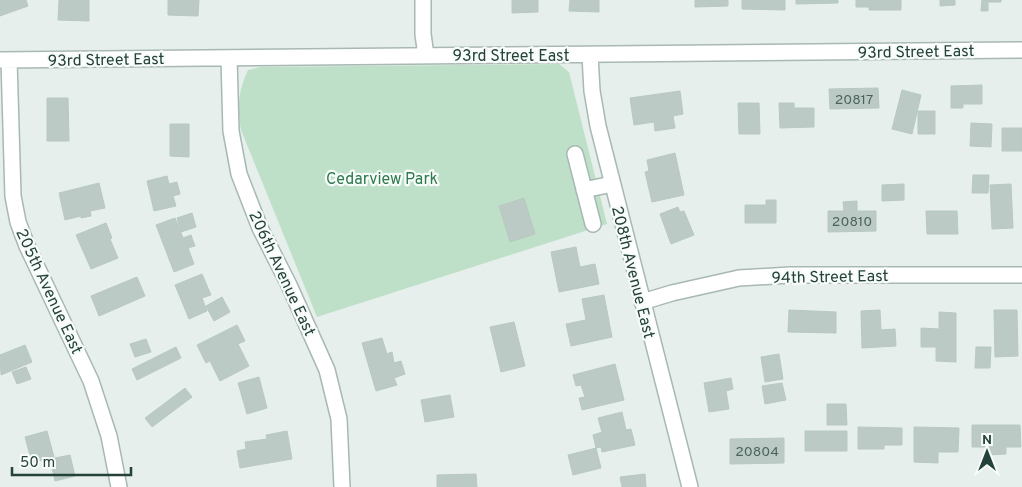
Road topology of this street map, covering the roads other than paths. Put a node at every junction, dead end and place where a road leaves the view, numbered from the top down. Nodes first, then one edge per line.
1 (423, 0) edge
2 (1022, 50) edge
3 (590, 55) junction
4 (426, 56) junction
5 (230, 58) junction
6 (5, 60) edge
7 (575, 154) dead end
8 (612, 184) junction
9 (584, 190) junction
10 (593, 224) dead end
11 (1022, 275) edge
12 (642, 302) junction
13 (119, 487) edge
14 (342, 487) edge
15 (690, 487) edge

1 - 4 street
2 - 3 street, 93rd Street East
3 - 4 street, 93rd Street East
3 - 8 street, 208th Avenue East
4 - 5 street, 93rd Street East
5 - 6 street, 93rd Street East
5 - 14 street, 206th Avenue East
6 - 13 street, 205th Avenue East
7 - 9 street
8 - 9 street
8 - 12 street, 208th Avenue East
9 - 10 street
11 - 12 street, 94th Street East
12 - 15 street, 208th Avenue East

